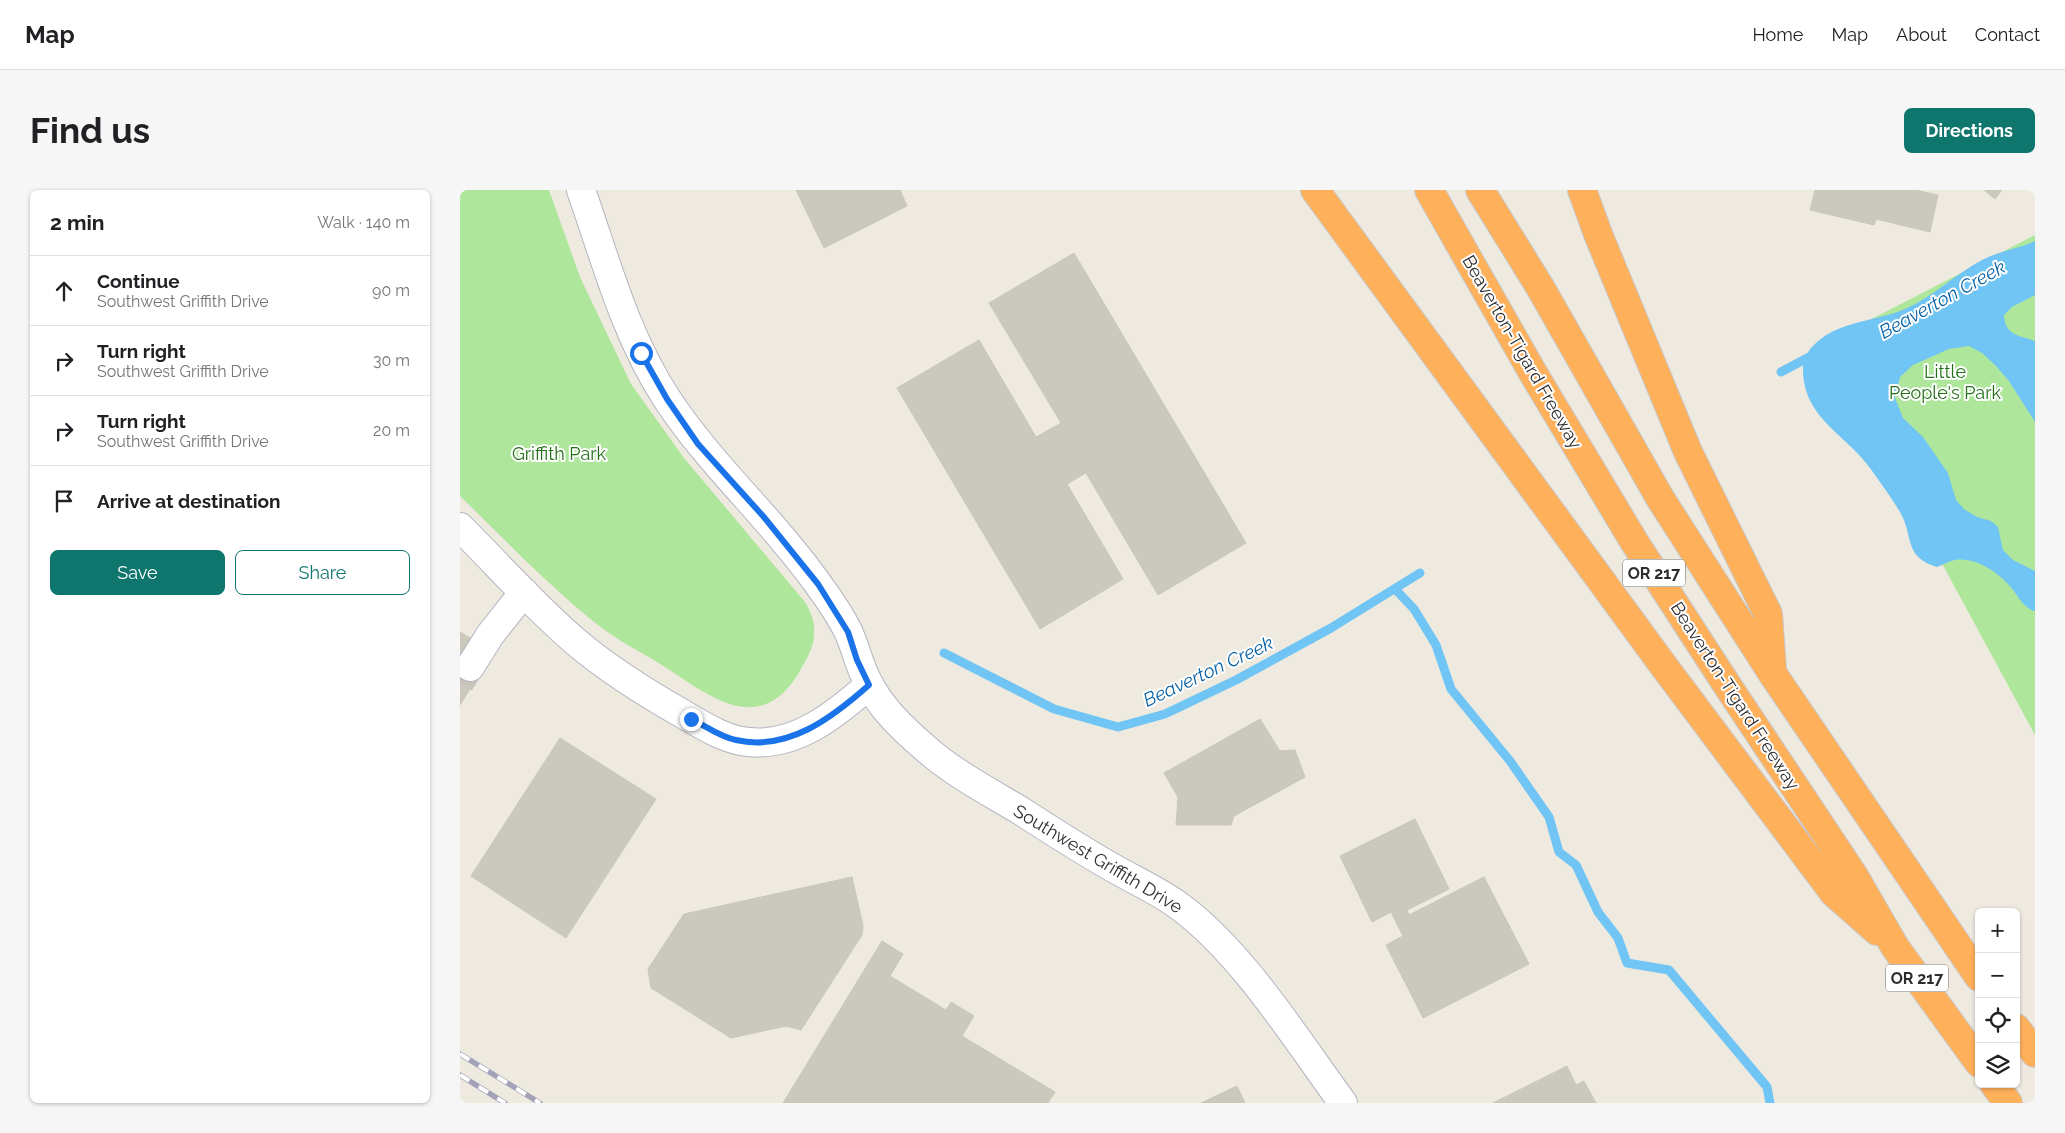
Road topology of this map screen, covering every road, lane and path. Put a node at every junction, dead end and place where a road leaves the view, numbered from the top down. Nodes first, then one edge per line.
1 (581, 190) edge
2 (1315, 190) edge
3 (1429, 190) edge
4 (1480, 190) edge
5 (1582, 190) edge
6 (460, 527) edge
7 (524, 592) junction
8 (470, 667) tunnel mouth
9 (1772, 673) junction
10 (869, 685) junction
11 (1894, 947) junction
12 (1975, 971) edge
13 (2020, 1033) edge
14 (2035, 1053) edge
15 (1975, 1058) edge
16 (1997, 1088) edge
17 (1343, 1103) edge
18 (2008, 1103) edge

1 - 10 street, Southwest Griffith Drive
2 - 11 highway
3 - 11 highway, Beaverton-Tigard Freeway / OR 217
4 - 9 highway, OR 217
5 - 9 highway
6 - 7 street
7 - 8 street
7 - 10 street
9 - 12 highway, OR 217
10 - 17 street, Southwest Griffith Drive
11 - 15 highway, Beaverton-Tigard Freeway / OR 217
13 - 14 highway
16 - 18 highway

